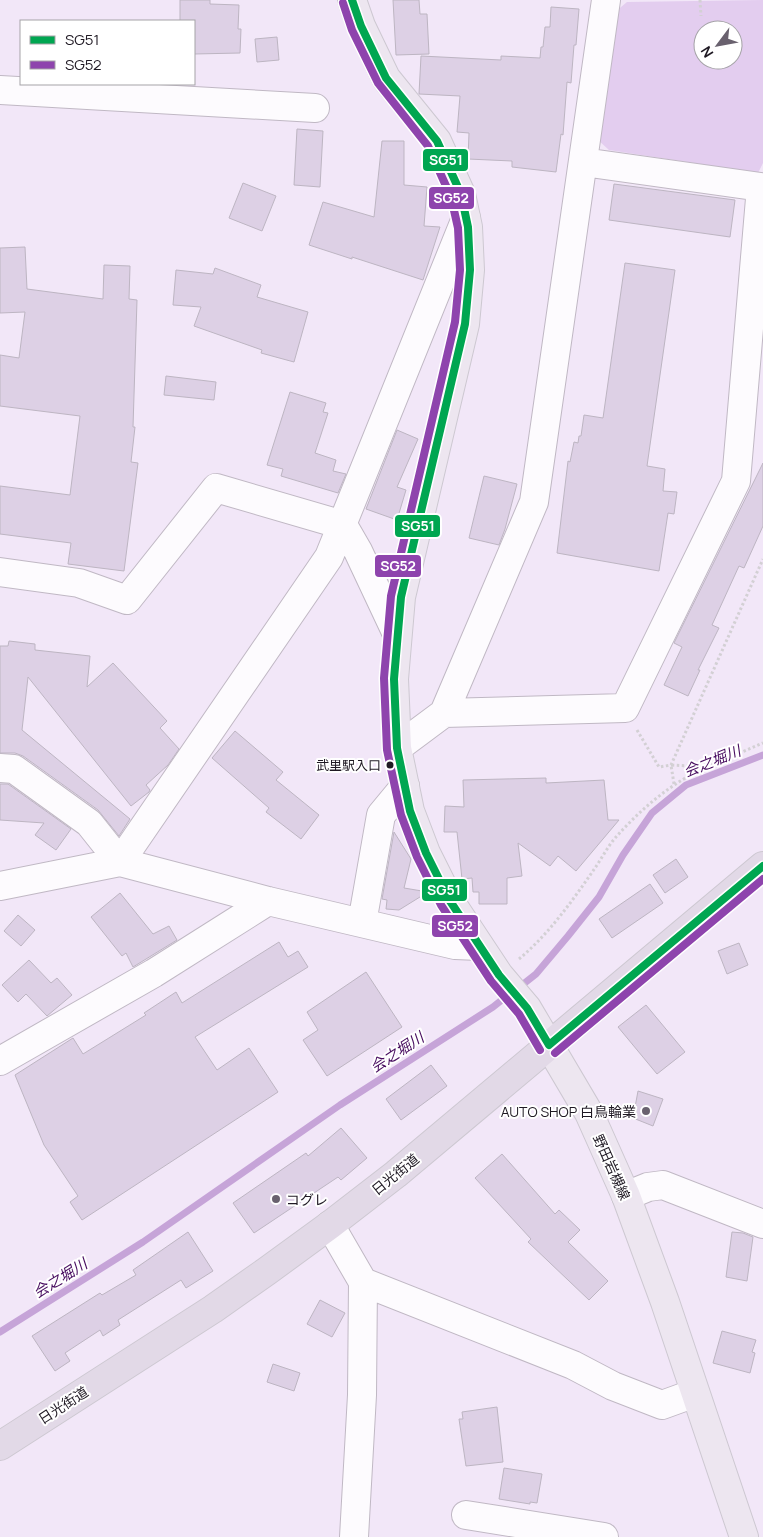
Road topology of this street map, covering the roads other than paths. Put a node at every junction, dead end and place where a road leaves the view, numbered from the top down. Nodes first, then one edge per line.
1 (352, 0) edge
2 (606, 0) edge
3 (0, 90) edge
4 (315, 108) dead end
5 (583, 162) junction
6 (466, 218) junction
7 (343, 525) junction
8 (0, 572) edge
9 (397, 634) junction
10 (444, 713) junction
11 (397, 748) junction
12 (0, 768) edge
13 (405, 786) junction
14 (120, 862) junction
15 (763, 866) edge
16 (0, 886) edge
17 (268, 901) junction
18 (362, 923) junction
19 (479, 946) junction
20 (548, 1045) junction
21 (0, 1061) edge
22 (626, 1196) junction
23 (763, 1224) edge
24 (330, 1225) junction
25 (363, 1282) junction
26 (695, 1393) junction
27 (0, 1446) edge
28 (466, 1515) dead end
29 (354, 1537) edge
30 (604, 1537) edge
31 (744, 1537) edge

1 - 6 main road, 野田岩槻線
2 - 5 street
3 - 4 street
5 - 10 street
5 - 10 street
6 - 7 street
6 - 9 main road, 野田岩槻線
7 - 8 street
7 - 9 street
7 - 14 street
9 - 11 main road, 野田岩槻線
10 - 11 street
11 - 13 main road, 野田岩槻線
12 - 14 street
13 - 18 street
13 - 19 main road, 野田岩槻線
14 - 16 street
14 - 17 street
15 - 20 highway, 日光街道
17 - 18 street
17 - 21 street
18 - 19 street
19 - 20 main road, 野田岩槻線
20 - 22 main road, 野田岩槻線
20 - 24 highway, 日光街道
22 - 23 street
22 - 26 main road, 野田岩槻線
24 - 25 street
24 - 27 highway, 日光街道
25 - 26 street
25 - 29 street
26 - 31 main road, 野田岩槻線
28 - 30 street

